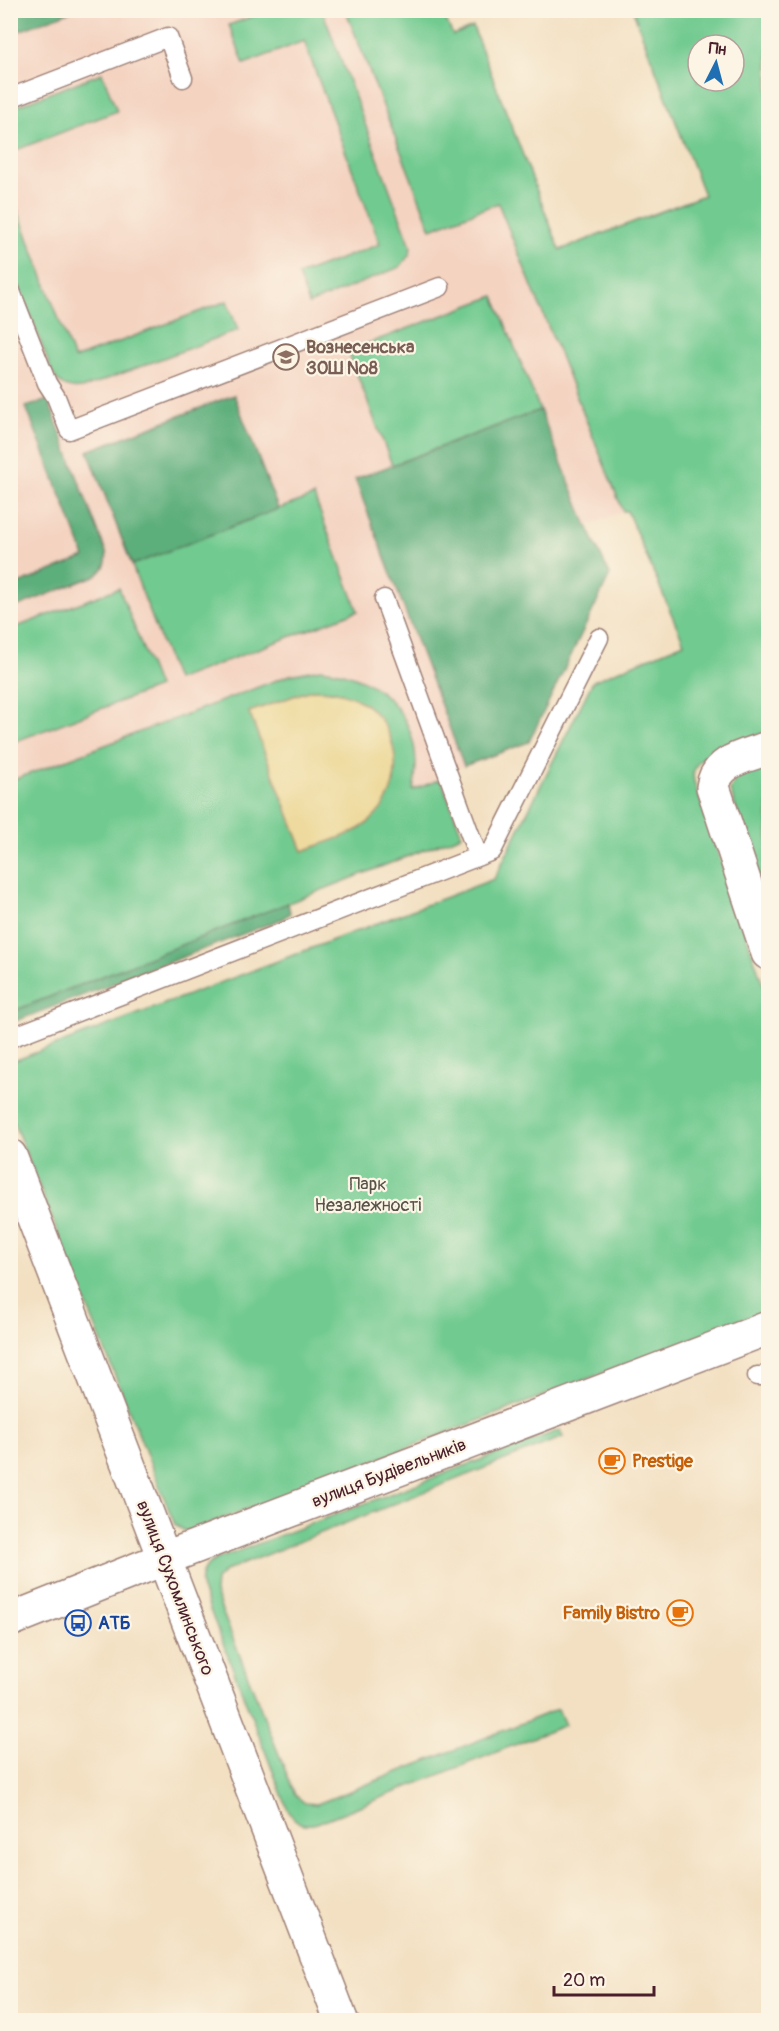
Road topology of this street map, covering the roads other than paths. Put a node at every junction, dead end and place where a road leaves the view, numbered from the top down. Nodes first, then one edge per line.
1 (183, 78) dead end
2 (10, 98) edge
3 (440, 287) dead end
4 (10, 289) edge
5 (384, 598) dead end
6 (599, 638) dead end
7 (768, 748) edge
8 (478, 856) junction
9 (768, 953) edge
10 (10, 1038) edge
11 (10, 1156) edge
12 (768, 1328) edge
13 (164, 1559) junction
14 (10, 1620) edge
15 (341, 2020) edge

1 - 2 lane
3 - 4 lane
5 - 8 lane
6 - 8 lane
7 - 9 street
8 - 10 lane
11 - 13 street, вулиця Сухомлинського
12 - 13 street, вулиця Будівельників
13 - 14 street, вулиця Будівельників
13 - 15 street, вулиця Сухомлинського

